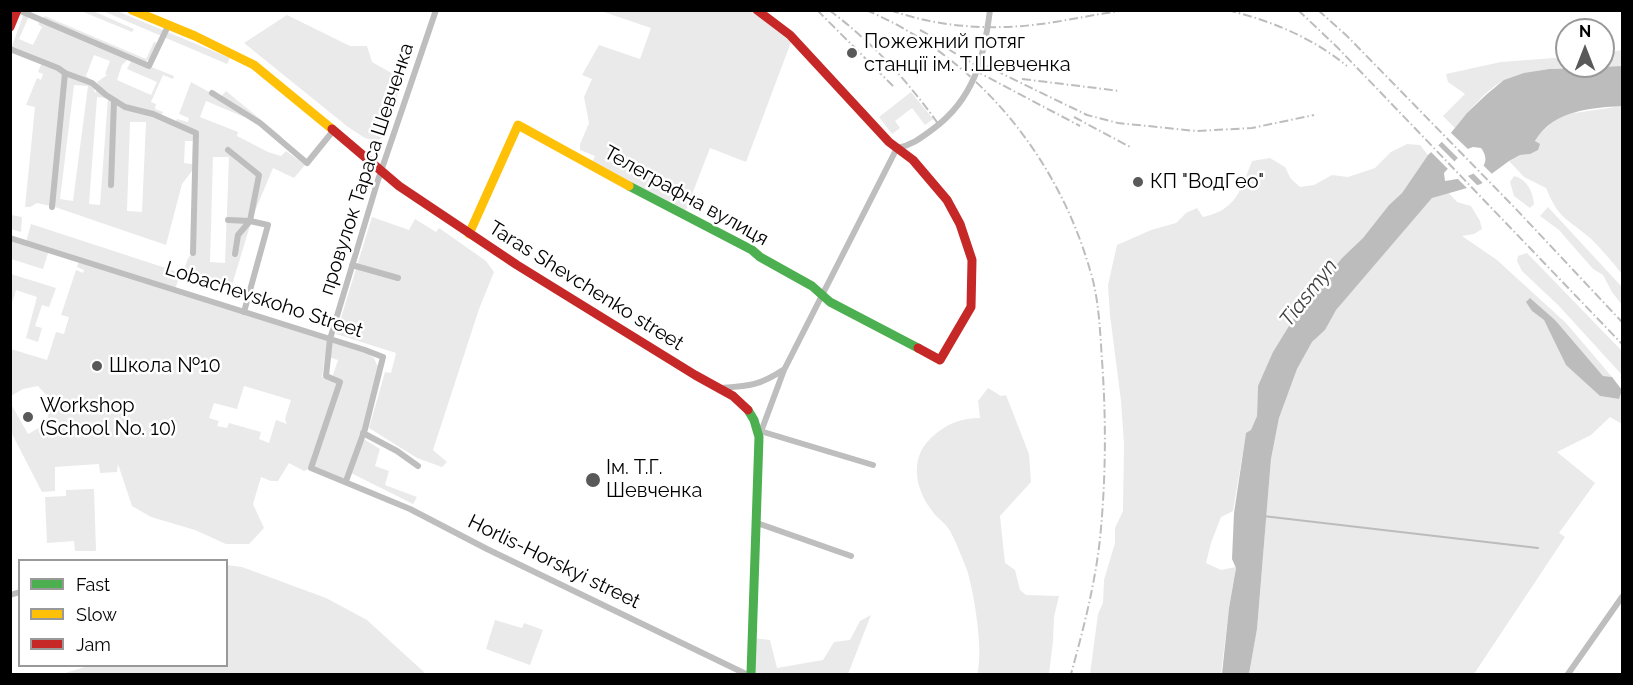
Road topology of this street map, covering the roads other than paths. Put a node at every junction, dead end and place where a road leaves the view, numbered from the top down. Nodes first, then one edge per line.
1 (18, 10) edge
2 (132, 10) edge
3 (435, 10) edge
4 (757, 10) edge
5 (990, 10) edge
6 (168, 26) junction
7 (10, 27) edge
8 (10, 49) edge
9 (65, 73) junction
10 (214, 84) dead end
11 (114, 101) junction
12 (333, 131) junction
13 (897, 148) junction
14 (228, 150) dead end
15 (381, 172) junction
16 (111, 185) dead end
17 (52, 207) dead end
18 (228, 220) dead end
19 (250, 221) junction
20 (469, 234) junction
21 (10, 238) edge
22 (193, 253) dead end
23 (235, 254) dead end
24 (352, 265) junction
25 (398, 278) dead end
26 (821, 294) junction
27 (244, 312) junction
28 (330, 339) junction
29 (784, 369) junction
30 (720, 388) junction
31 (363, 433) junction
32 (759, 434) junction
33 (873, 465) dead end
34 (418, 466) dead end
35 (346, 481) junction
36 (757, 523) junction
37 (851, 556) dead end
38 (1623, 597) edge
39 (746, 675) edge
40 (751, 675) edge
41 (1568, 675) edge

1 - 6 street
1 - 7 street
2 - 6 street, Taras Shevchenko street
3 - 15 street, провулок Тараса Шевченка
4 - 13 street
5 - 13 street
6 - 12 street, Taras Shevchenko street
8 - 9 street
9 - 11 street
9 - 17 street
10 - 12 street
11 - 16 street
11 - 22 street
12 - 15 street, Taras Shevchenko street
13 - 26 street
13 - 26 street, Телеграфна вулиця
14 - 19 street
15 - 20 street, Taras Shevchenko street
15 - 24 street, провулок Тараса Шевченка
18 - 19 street
19 - 23 street
19 - 27 street
20 - 26 street, Телеграфна вулиця
20 - 30 street, Taras Shevchenko street
21 - 27 street, Lobachevskoho Street
24 - 25 street
24 - 28 street, провулок Тараса Шевченка
26 - 29 street
27 - 28 street, Lobachevskoho Street
28 - 31 street, Lobachevskoho Street
28 - 35 street, провулок Тараса Шевченка
29 - 30 street
29 - 32 street
30 - 32 street, Taras Shevchenko street
31 - 34 street
31 - 35 street, Lobachevskoho Street
32 - 33 street
32 - 36 street
35 - 39 street, Horlis-Horskyi street
36 - 37 street
36 - 40 street
38 - 41 street

